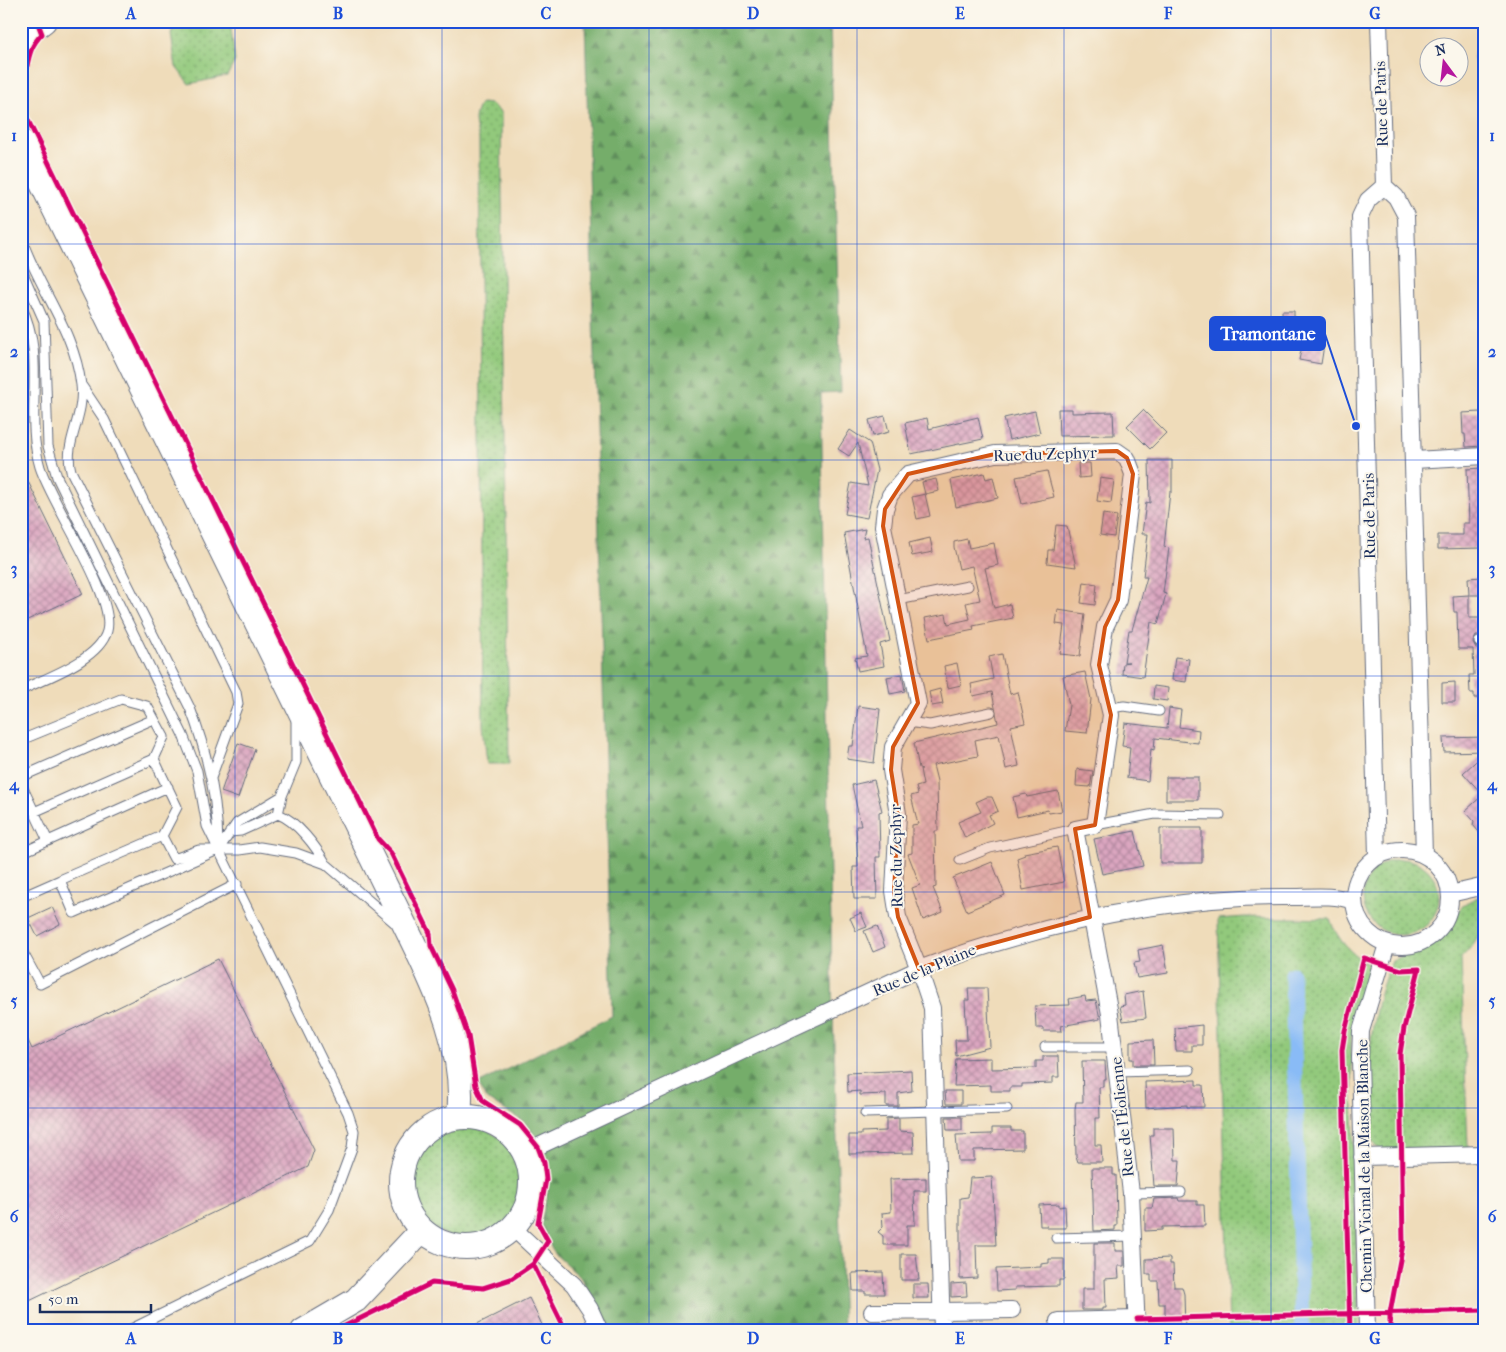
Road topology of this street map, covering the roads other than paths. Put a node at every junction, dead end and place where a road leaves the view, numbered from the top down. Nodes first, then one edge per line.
1 (44, 21) edge
2 (1379, 21) edge
3 (21, 38) edge
4 (21, 141) edge
5 (1384, 186) junction
6 (21, 237) edge
7 (21, 269) edge
8 (21, 306) edge
9 (82, 386) junction
10 (1485, 456) edge
11 (1414, 460) junction
12 (968, 586) dead end
13 (898, 600) junction
14 (21, 690) edge
15 (294, 697) junction
16 (1110, 708) junction
17 (1159, 711) dead end
18 (991, 712) dead end
19 (154, 719) junction
20 (908, 722) junction
21 (21, 740) edge
22 (154, 759) junction
23 (21, 778) edge
24 (210, 780) junction
25 (21, 784) edge
26 (168, 787) junction
27 (282, 796) junction
28 (34, 812) junction
29 (278, 814) junction
30 (1220, 816) dead end
31 (1095, 825) junction
32 (1076, 829) junction
33 (230, 832) junction
34 (162, 836) junction
35 (48, 841) junction
36 (218, 850) junction
37 (21, 853) edge
38 (1424, 855) junction
39 (1377, 856) junction
40 (960, 860) dead end
41 (326, 864) junction
42 (60, 880) junction
43 (237, 884) junction
44 (1485, 886) edge
45 (21, 887) edge
46 (1450, 894) junction
47 (1353, 901) junction
48 (1090, 917) junction
49 (410, 936) junction
50 (1387, 944) junction
51 (21, 949) edge
52 (920, 969) junction
53 (1045, 1047) dead end
54 (1114, 1047) junction
55 (1190, 1070) dead end
56 (1117, 1072) junction
57 (1007, 1109) dead end
58 (935, 1111) junction
59 (865, 1113) dead end
60 (459, 1116) junction
61 (524, 1154) junction
62 (1485, 1154) edge
63 (1362, 1158) junction
64 (1181, 1192) dead end
65 (1131, 1193) junction
66 (513, 1228) junction
67 (421, 1230) junction
68 (1132, 1236) junction
69 (1056, 1238) dead end
70 (1012, 1310) dead end
71 (941, 1311) junction
72 (872, 1312) dead end
73 (1058, 1322) dead end
74 (1137, 1325) edge
75 (127, 1331) edge
76 (303, 1331) edge
77 (600, 1331) edge
78 (942, 1331) edge
79 (1367, 1331) edge

1 - 3 street
2 - 5 street, Rue de Paris
4 - 15 street
5 - 11 street
5 - 39 street, Rue de Paris
6 - 9 lane
7 - 36 lane
8 - 14 lane
9 - 24 lane
9 - 24 lane
10 - 11 street
11 - 38 street
12 - 13 lane
13 - 16 street, Rue du Zephyr
13 - 20 street, Rue du Zephyr
15 - 27 lane
15 - 49 street
16 - 17 lane
16 - 31 street, Rue du Zephyr
18 - 20 lane
19 - 21 lane
19 - 22 lane
19 - 23 lane
20 - 52 street, Rue du Zephyr
22 - 26 lane
22 - 28 lane
24 - 36 lane
25 - 28 lane
26 - 34 lane
26 - 35 lane
27 - 29 lane
27 - 33 lane
28 - 35 lane
29 - 33 lane
29 - 41 lane
30 - 31 lane
31 - 32 street
32 - 40 lane
32 - 48 street
33 - 36 lane
34 - 36 lane
34 - 42 lane
35 - 37 lane
36 - 41 lane
36 - 42 lane
36 - 43 lane
38 - 39 street
38 - 46 street
39 - 47 street
41 - 49 lane
42 - 45 lane
43 - 51 lane
43 - 75 lane
44 - 46 street
46 - 50 street
47 - 48 street, Rue de la Plaine
47 - 50 street
48 - 52 street, Rue de la Plaine
48 - 54 street, Rue de l'Éolienne
49 - 60 street
50 - 63 street, Chemin Vicinal de la Maison Blanche
52 - 58 street
52 - 61 street, Rue de la Plaine
53 - 54 lane
54 - 56 street, Rue de l'Éolienne
55 - 56 lane
56 - 65 street, Rue de l'Éolienne
57 - 58 lane
58 - 59 lane
58 - 71 street
60 - 61 street
60 - 67 street
61 - 66 street
62 - 63 street
63 - 79 street, Chemin Vicinal de la Maison Blanche
64 - 65 lane
65 - 68 street, Rue de l'Éolienne
66 - 67 street
66 - 77 street
67 - 76 street
68 - 69 lane
68 - 74 street, Rue de l'Éolienne
70 - 71 street
71 - 72 street
71 - 78 street
73 - 74 street, Rue de l'Éolienne

